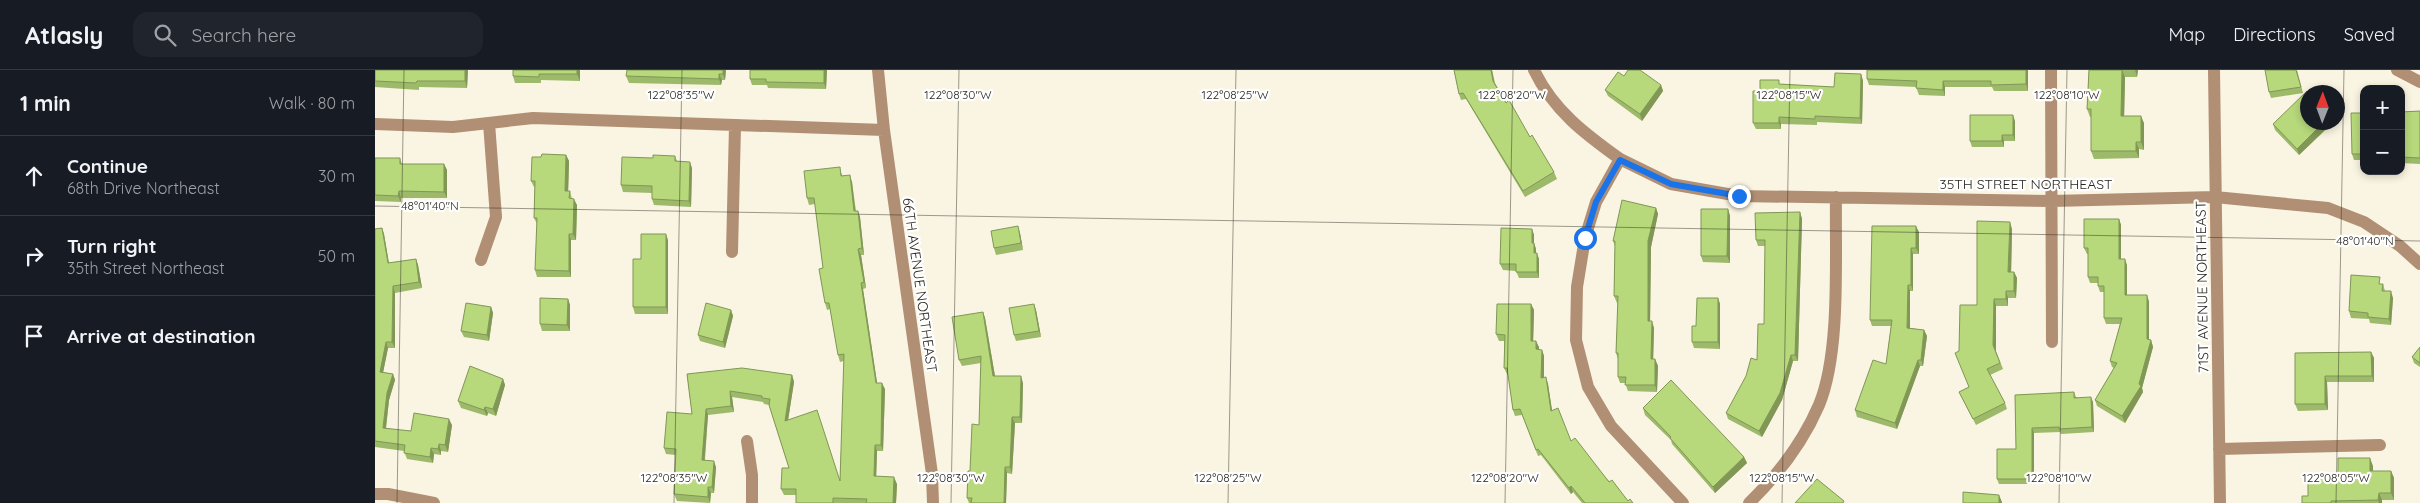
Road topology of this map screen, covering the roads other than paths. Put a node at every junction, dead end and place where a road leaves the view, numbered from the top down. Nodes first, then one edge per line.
1 (878, 70) edge
2 (1534, 70) edge
3 (2051, 70) edge
4 (2214, 70) edge
5 (2397, 70) edge
6 (2420, 82) edge
7 (489, 123) junction
8 (375, 124) edge
9 (735, 126) junction
10 (884, 130) junction
11 (1620, 160) junction
12 (1836, 197) junction
13 (2215, 197) junction
14 (2052, 201) junction
15 (732, 252) dead end
16 (481, 260) dead end
17 (2420, 264) edge
18 (2052, 342) dead end
19 (747, 441) dead end
20 (2380, 445) dead end
21 (2219, 450) junction
22 (375, 494) edge
23 (434, 503) edge
24 (752, 503) edge
25 (933, 503) edge
26 (1683, 503) edge
27 (1749, 503) edge
28 (2220, 503) edge

1 - 10 street, 66TH AVENUE NORTHEAST
2 - 11 street, 35TH STREET NORTHEAST
3 - 14 street
4 - 13 street, 71ST AVENUE NORTHEAST
5 - 6 street
7 - 8 street
7 - 9 street
7 - 16 street
9 - 10 street
9 - 15 street
10 - 25 street, 66TH AVENUE NORTHEAST
11 - 12 street, 35TH STREET NORTHEAST
11 - 26 street
12 - 14 street, 35TH STREET NORTHEAST
12 - 27 street
13 - 14 street, 35TH STREET NORTHEAST
13 - 17 street, 35TH STREET NORTHEAST
13 - 21 street, 71ST AVENUE NORTHEAST
14 - 18 street
19 - 24 street
20 - 21 street
21 - 28 street, 71ST AVENUE NORTHEAST
22 - 23 street

